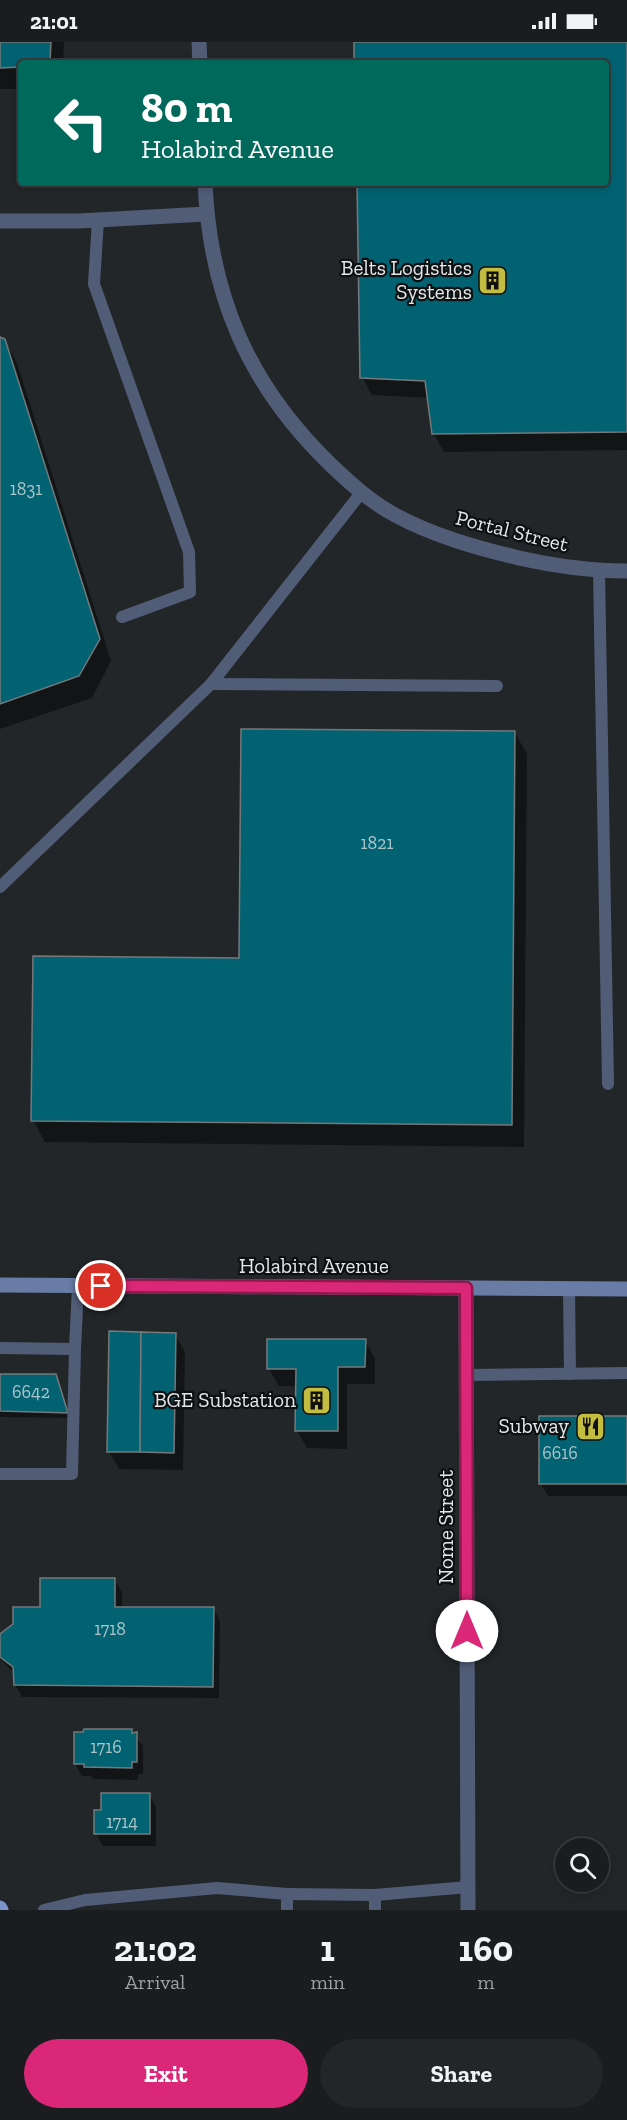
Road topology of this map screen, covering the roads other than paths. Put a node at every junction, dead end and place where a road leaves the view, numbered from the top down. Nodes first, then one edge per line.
1 (199, 42) edge
2 (200, 60) edge
3 (205, 186) edge
4 (206, 214) junction
5 (98, 220) junction
6 (0, 221) edge
7 (361, 493) junction
8 (599, 571) junction
9 (627, 571) edge
10 (123, 617) dead end
11 (211, 684) junction
12 (497, 686) dead end
13 (0, 887) edge
14 (608, 1084) dead end
15 (0, 1286) edge
16 (78, 1286) junction
17 (466, 1288) junction
18 (569, 1289) junction
19 (627, 1289) edge
20 (0, 1348) edge
21 (75, 1349) junction
22 (627, 1373) edge
23 (570, 1374) junction
24 (466, 1375) junction
25 (0, 1474) edge
26 (468, 1887) junction
27 (287, 1894) junction
28 (375, 1895) junction
29 (44, 1910) edge
30 (287, 1910) edge
31 (375, 1910) edge
32 (468, 1910) edge

1 - 2 street
3 - 4 street, Portal Street
4 - 5 street
4 - 7 street, Portal Street
5 - 6 street
5 - 10 lane
7 - 8 street, Portal Street
7 - 11 lane
8 - 9 street, Portal Street
8 - 14 lane
11 - 12 lane
11 - 13 lane
15 - 16 main road, Holabird Avenue
16 - 17 main road, Holabird Avenue
16 - 21 lane
17 - 18 main road, Holabird Avenue
17 - 24 street, Nome Street
18 - 19 main road, Holabird Avenue
18 - 23 lane
20 - 21 lane
21 - 25 lane
22 - 23 lane
23 - 24 lane
24 - 26 street, Nome Street
26 - 28 lane
26 - 32 street, Nome Street
27 - 28 lane
27 - 29 lane
27 - 30 lane
28 - 31 lane

